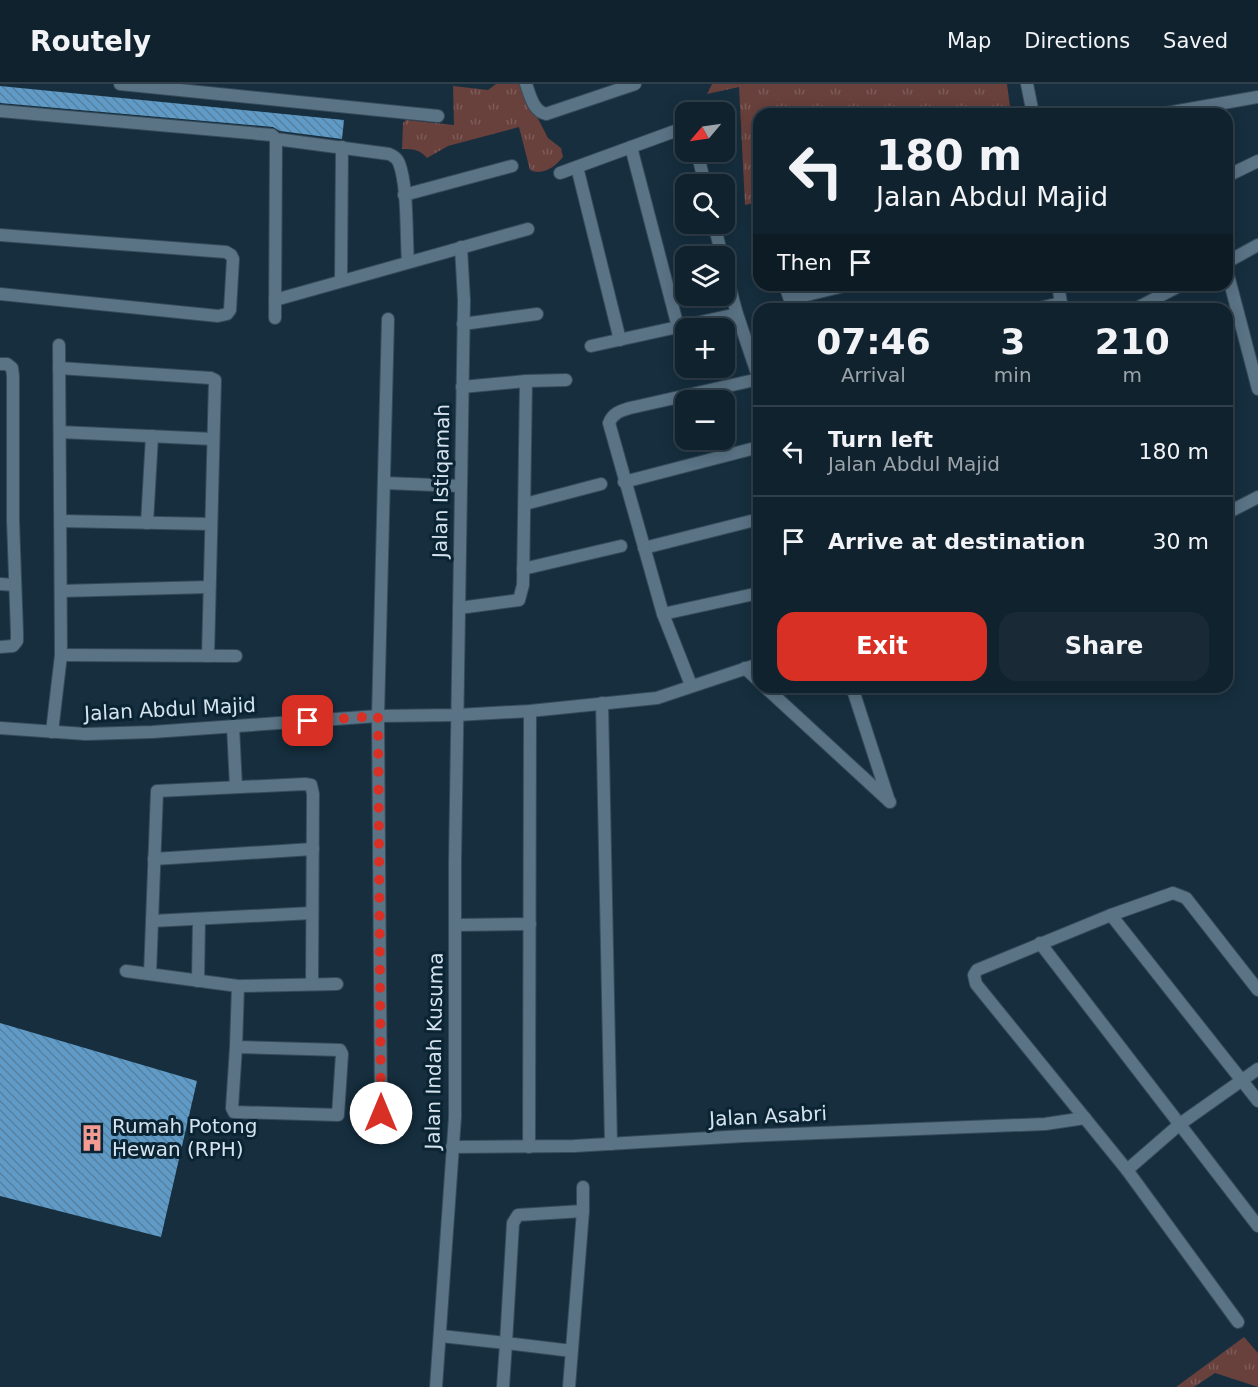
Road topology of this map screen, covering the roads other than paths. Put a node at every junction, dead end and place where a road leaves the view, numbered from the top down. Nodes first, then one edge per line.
1 (120, 84) edge
2 (526, 84) edge
3 (635, 84) edge
4 (1027, 84) edge
5 (1258, 97) edge
6 (1033, 108) edge
7 (1195, 108) edge
8 (0, 111) edge
9 (438, 116) dead end
10 (675, 131) edge
11 (276, 139) junction
12 (342, 147) junction
13 (631, 147) junction
14 (1258, 161) edge
15 (512, 166) dead end
16 (577, 167) junction
17 (560, 173) dead end
18 (1233, 173) edge
19 (404, 195) junction
20 (528, 229) dead end
21 (0, 235) edge
22 (1258, 246) edge
23 (461, 247) junction
24 (1233, 258) edge
25 (408, 262) junction
26 (341, 280) junction
27 (830, 291) edge
28 (1169, 291) edge
29 (1232, 291) edge
30 (0, 294) edge
31 (1161, 295) junction
32 (275, 300) junction
33 (794, 303) edge
34 (1146, 303) edge
35 (1163, 303) edge
36 (734, 306) edge
37 (537, 314) dead end
38 (736, 314) junction
39 (275, 318) dead end
40 (676, 318) edge
41 (718, 318) edge
42 (388, 319) dead end
43 (463, 324) junction
44 (675, 328) edge
45 (620, 340) junction
46 (59, 345) dead end
47 (591, 346) dead end
48 (753, 362) edge
49 (0, 364) edge
50 (59, 369) junction
51 (566, 380) dead end
52 (753, 380) edge
53 (526, 381) junction
54 (462, 387) junction
55 (1258, 389) edge
56 (60, 432) junction
57 (152, 436) junction
58 (213, 439) junction
59 (753, 449) edge
60 (624, 482) junction
61 (385, 483) junction
62 (601, 484) dead end
63 (460, 486) junction
64 (1258, 497) edge
65 (525, 504) junction
66 (1233, 510) edge
67 (0, 520) edge
68 (13, 520) junction
69 (61, 521) junction
70 (753, 521) edge
71 (147, 523) junction
72 (211, 524) junction
73 (621, 546) dead end
74 (644, 548) junction
75 (524, 569) junction
76 (0, 584) edge
77 (15, 585) junction
78 (209, 587) junction
79 (60, 591) junction
80 (753, 594) edge
81 (459, 608) junction
82 (663, 614) junction
83 (0, 647) edge
84 (61, 655) junction
85 (208, 656) junction
86 (236, 656) dead end
87 (753, 666) edge
88 (745, 668) junction
89 (753, 675) edge
90 (691, 685) junction
91 (772, 693) edge
92 (854, 693) edge
93 (602, 703) junction
94 (530, 711) junction
95 (457, 715) junction
96 (378, 716) junction
97 (233, 726) junction
98 (0, 728) edge
99 (52, 732) junction
100 (236, 788) junction
101 (313, 849) junction
102 (154, 858) junction
103 (312, 913) junction
104 (1111, 915) junction
105 (199, 919) junction
106 (152, 921) junction
107 (530, 924) junction
108 (455, 925) junction
109 (1040, 943) junction
110 (126, 971) dead end
111 (150, 974) junction
112 (198, 981) junction
113 (312, 984) junction
114 (337, 984) dead end
115 (238, 986) junction
116 (1258, 990) edge
117 (237, 1047) junction
118 (1258, 1069) edge
119 (1242, 1080) junction
120 (1258, 1101) edge
121 (381, 1113) dead end
122 (1085, 1118) junction
123 (1180, 1124) junction
124 (611, 1144) junction
125 (452, 1147) junction
126 (529, 1147) junction
127 (1127, 1170) junction
128 (583, 1187) dead end
129 (584, 1211) junction
130 (1258, 1226) edge
131 (1238, 1322) dead end
132 (441, 1336) junction
133 (506, 1343) junction
134 (572, 1351) junction
135 (436, 1387) edge
136 (503, 1387) edge
137 (570, 1387) edge

1 - 9 street
2 - 3 street
4 - 6 street
5 - 7 street
8 - 11 street
10 - 13 street
11 - 12 street
11 - 32 street
12 - 19 street
12 - 26 street
13 - 16 street
13 - 40 street
14 - 18 street
15 - 19 street
16 - 17 street
16 - 45 street
19 - 25 street
20 - 23 street
21 - 30 street
22 - 24 street
23 - 25 street
23 - 43 street, Jalan Istiqamah
25 - 26 street
26 - 32 street
27 - 33 street
28 - 31 street
29 - 55 street
31 - 34 street
31 - 35 street
32 - 39 street
36 - 38 street
37 - 43 street
38 - 41 street
38 - 48 street
42 - 61 street
43 - 54 street, Jalan Istiqamah
44 - 45 street
45 - 47 street
46 - 50 street
49 - 68 street
50 - 56 street
50 - 58 street
51 - 53 street
52 - 60 street
53 - 54 street
53 - 65 street
54 - 63 street, Jalan Istiqamah
56 - 57 street
56 - 69 street
57 - 58 street
57 - 71 street
58 - 72 street
59 - 60 street
60 - 74 street
61 - 63 street
61 - 96 street
62 - 65 street
63 - 81 street, Jalan Istiqamah
64 - 66 street
65 - 75 street
67 - 68 street
68 - 77 street
69 - 71 street
69 - 79 street
70 - 74 street
71 - 72 street
72 - 78 street
73 - 75 street
74 - 82 street
75 - 81 street
76 - 77 street
77 - 83 street
78 - 79 street
78 - 85 street
79 - 84 street
80 - 82 street
81 - 95 street, Jalan Istiqamah
82 - 90 street
84 - 85 street
84 - 99 street
85 - 86 street
87 - 88 street, Jalan Abdul Majid
88 - 89 street
88 - 90 street, Jalan Abdul Majid
90 - 93 street, Jalan Abdul Majid
91 - 92 street
93 - 94 street, Jalan Abdul Majid
93 - 124 street
94 - 95 street, Jalan Abdul Majid
94 - 107 street
95 - 96 street, Jalan Abdul Majid
95 - 108 street, Jalan Indah Kusuma
96 - 97 street, Jalan Abdul Majid
96 - 121 street
97 - 99 street, Jalan Abdul Majid
97 - 100 street
98 - 99 street, Jalan Abdul Majid
100 - 101 street
100 - 102 street
101 - 102 street
101 - 103 street
102 - 106 street
103 - 105 street
103 - 113 street
104 - 109 street
104 - 116 street
104 - 119 street
105 - 106 street
105 - 112 street
106 - 111 street
107 - 108 street
107 - 126 street
108 - 125 street, Jalan Indah Kusuma
109 - 122 street
109 - 123 street
110 - 111 street
111 - 112 street
112 - 115 street
113 - 114 street
113 - 115 street
115 - 117 street
117 - 117 street
118 - 119 street
119 - 120 street
119 - 123 street
122 - 124 street, Jalan Asabri
122 - 127 street
123 - 127 street
123 - 130 street
124 - 126 street, Jalan Asabri
125 - 126 street, Jalan Asabri
125 - 132 street, Jalan Indah Kusuma
127 - 131 street
128 - 129 street
129 - 133 street
129 - 134 street
132 - 133 street
132 - 135 street, Jalan Indah Kusuma
133 - 134 street
133 - 136 street
134 - 137 street

